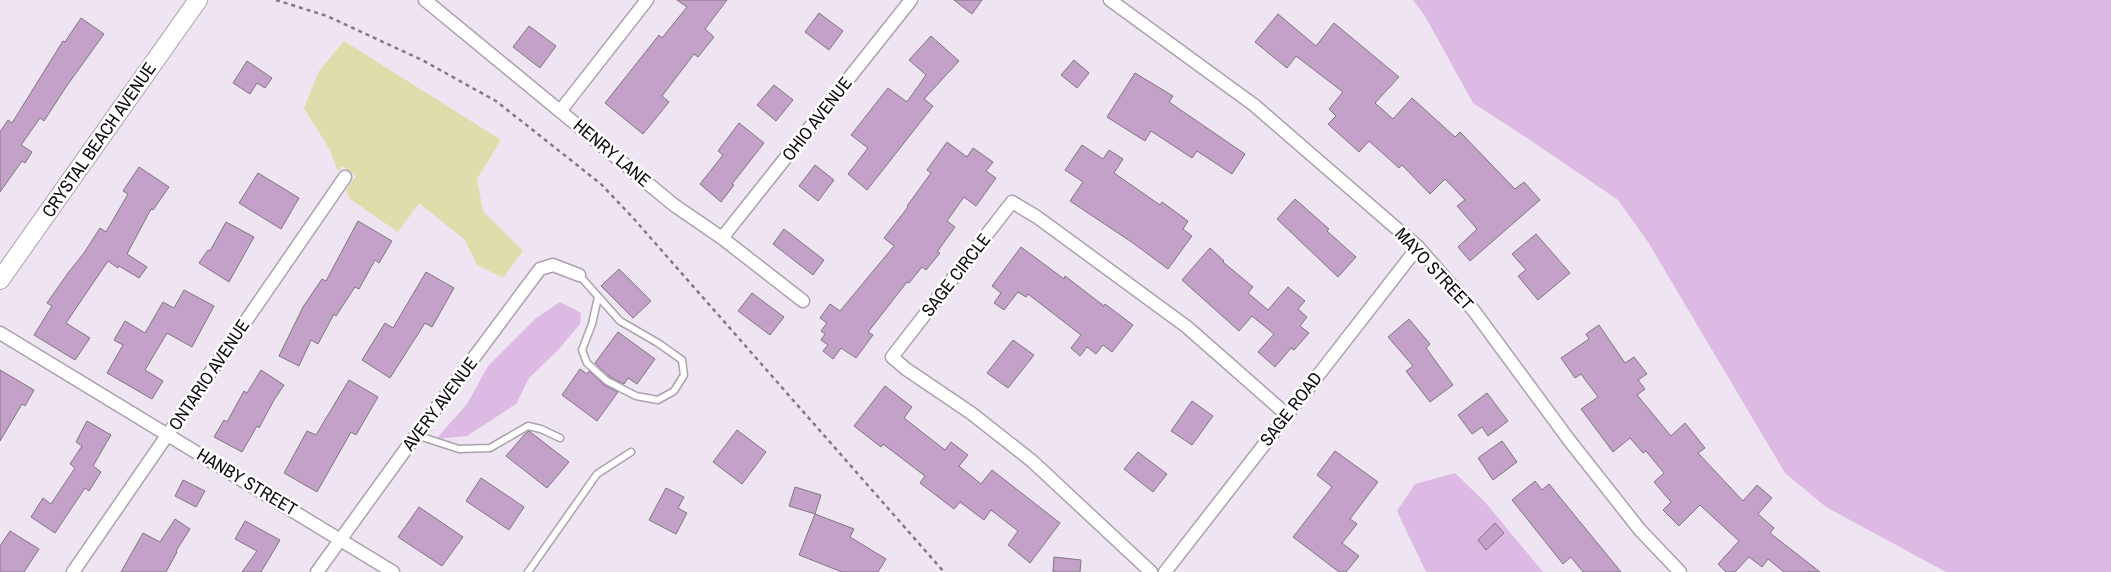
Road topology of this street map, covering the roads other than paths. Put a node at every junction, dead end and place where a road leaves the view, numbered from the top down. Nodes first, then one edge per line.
1 (198, 0) edge
2 (425, 0) edge
3 (648, 0) edge
4 (911, 0) edge
5 (1110, 0) edge
6 (561, 110) junction
7 (345, 177) dead end
8 (722, 238) junction
9 (1418, 246) junction
10 (579, 275) joint
11 (0, 280) edge
12 (598, 297) junction
13 (803, 301) dead end
14 (0, 333) edge
15 (1287, 416) junction
16 (169, 434) junction
17 (416, 435) junction
18 (560, 438) dead end
19 (631, 452) dead end
20 (340, 539) junction
21 (73, 572) edge
22 (317, 572) edge
23 (393, 572) edge
24 (528, 572) edge
25 (1151, 572) edge
26 (1165, 572) edge
27 (1680, 572) edge

1 - 11 street, CRYSTAL BEACH AVENUE
2 - 6 street, HENRY LANE
3 - 6 street
4 - 8 street, OHIO AVENUE
5 - 9 street, MAYO STREET
6 - 8 street, HENRY LANE
7 - 16 street, ONTARIO AVENUE
8 - 13 street, HENRY LANE
9 - 15 street, SAGE ROAD
9 - 27 street, MAYO STREET
10 - 12 lane
10 - 17 street, AVERY AVENUE
12 - 12 lane
14 - 16 street, HANBY STREET
15 - 25 street, SAGE CIRCLE
15 - 26 street, SAGE ROAD
16 - 20 street, HANBY STREET
16 - 21 street, ONTARIO AVENUE
17 - 18 lane
17 - 20 street, AVERY AVENUE
19 - 24 lane
20 - 22 street, AVERY AVENUE
20 - 23 street, HANBY STREET

